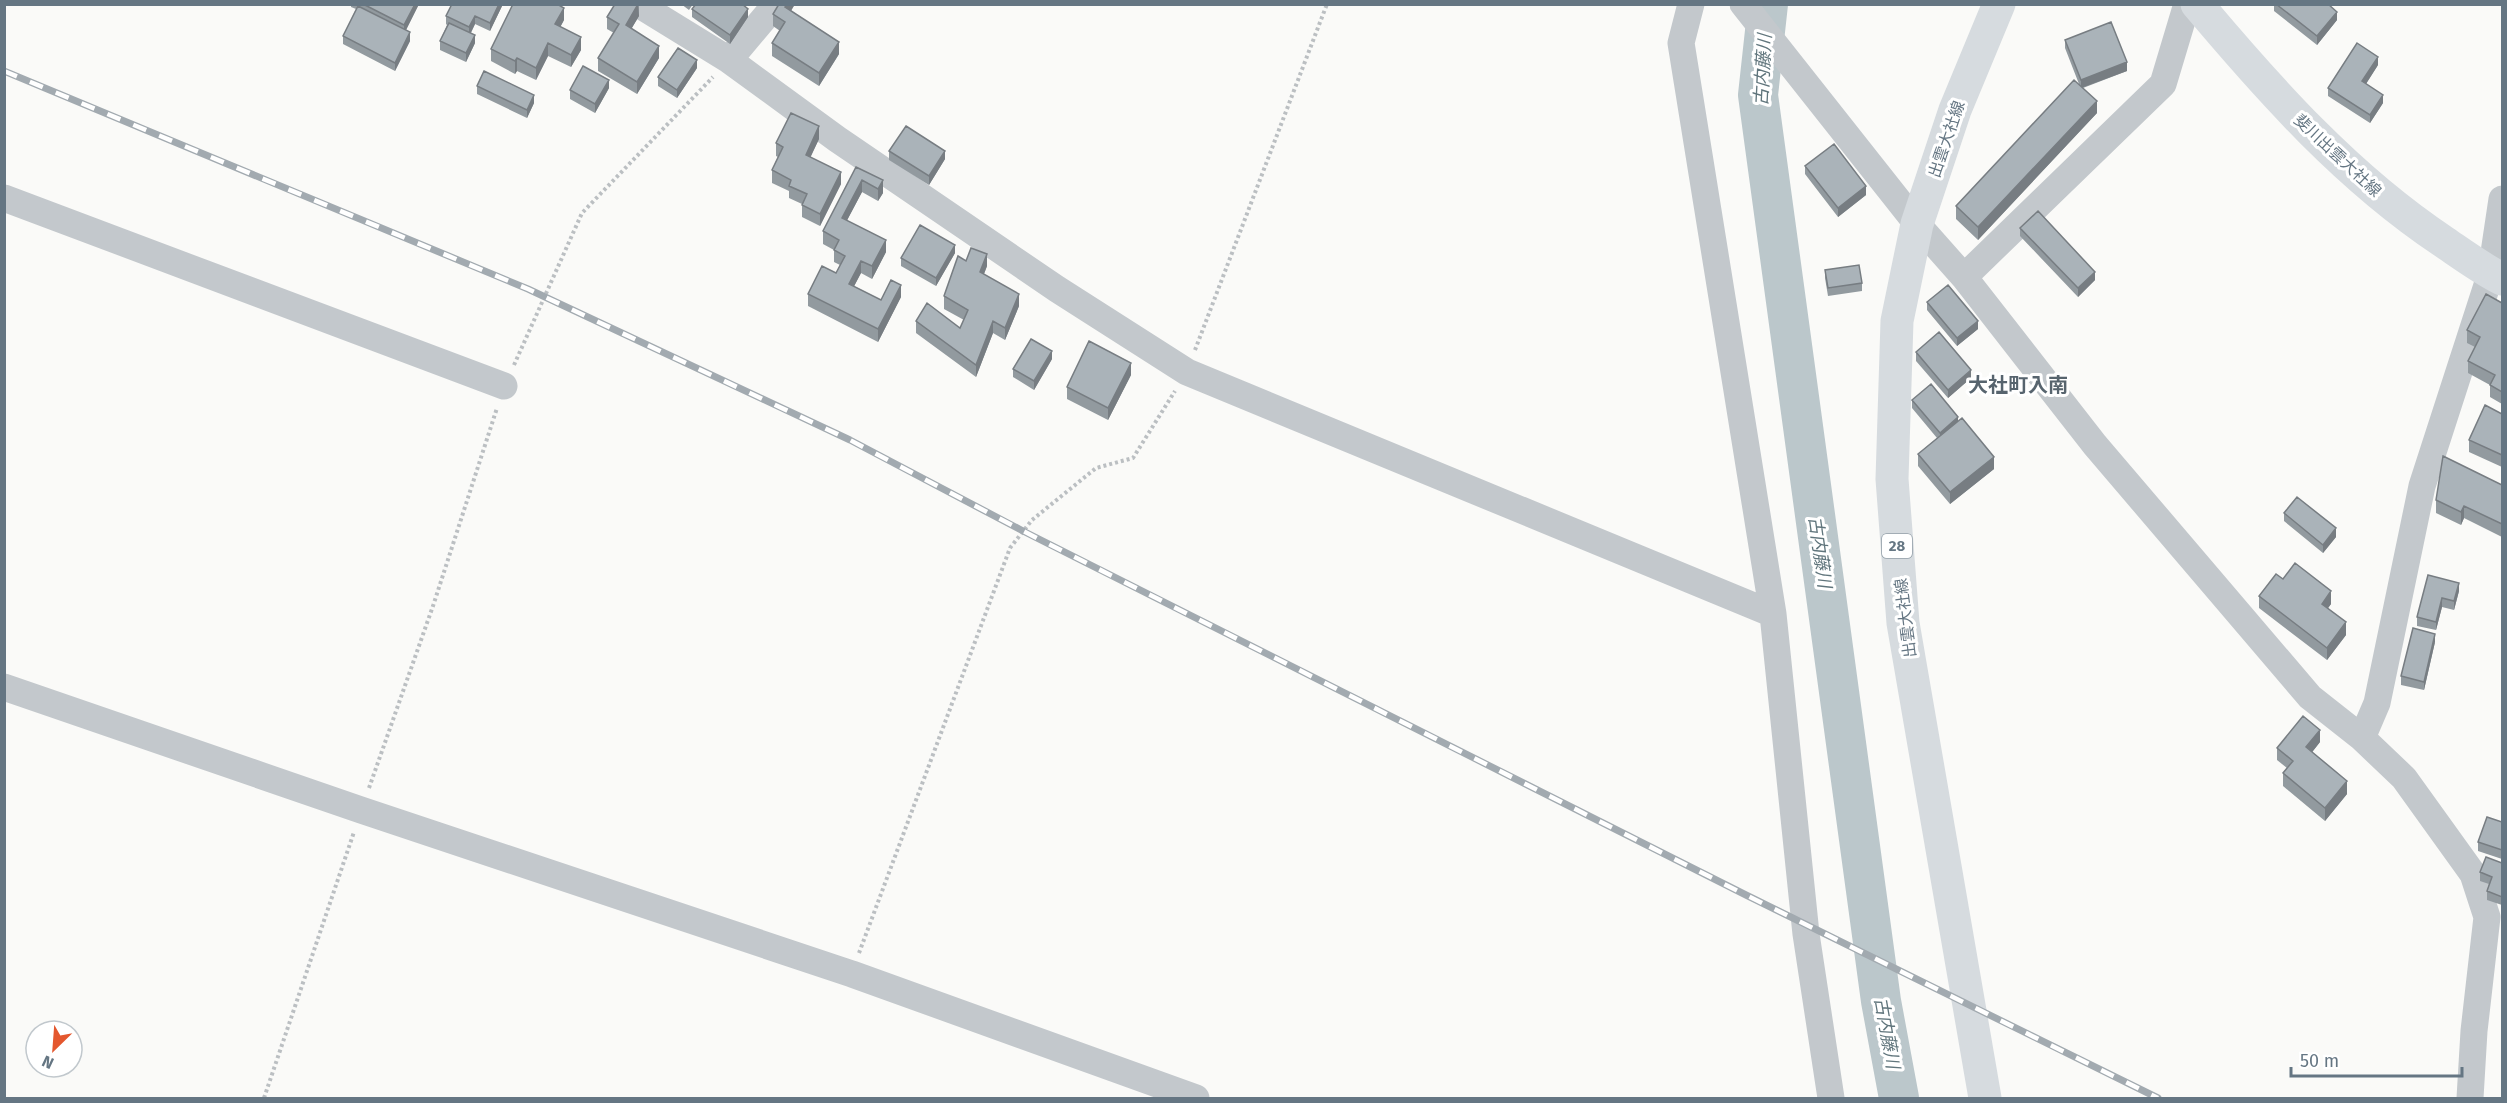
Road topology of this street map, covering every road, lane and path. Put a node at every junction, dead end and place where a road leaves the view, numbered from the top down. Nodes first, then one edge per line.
1 (639, 4) edge
2 (776, 4) edge
3 (1327, 4) edge
4 (1691, 4) edge
5 (1743, 4) edge
6 (1999, 4) edge
7 (2187, 4) edge
8 (2197, 4) edge
9 (729, 60) junction
10 (4, 198) edge
11 (2502, 200) edge
12 (1917, 224) junction
13 (2497, 276) edge
14 (1964, 277) junction
15 (1186, 372) junction
16 (504, 386) junction
17 (1773, 614) junction
18 (4, 687) edge
19 (2362, 738) junction
20 (361, 810) junction
21 (852, 974) junction
22 (264, 1098) edge
23 (1196, 1098) edge
24 (1831, 1098) edge
25 (1985, 1098) edge
26 (2470, 1098) edge

1 - 9 street
2 - 9 street
3 - 15 path
4 - 17 street
5 - 12 street
6 - 12 main road, 出雲大社線 / 28
7 - 14 street
8 - 13 main road, 斐川出雲大社線
9 - 15 street
9 - 16 path
10 - 16 street
11 - 13 street
12 - 14 street
12 - 25 main road, 出雲大社線 / 28
13 - 19 street
14 - 19 street
15 - 17 street
15 - 21 path
16 - 20 path
17 - 24 street
18 - 20 street
19 - 26 street
20 - 21 street
20 - 22 path
21 - 23 street

